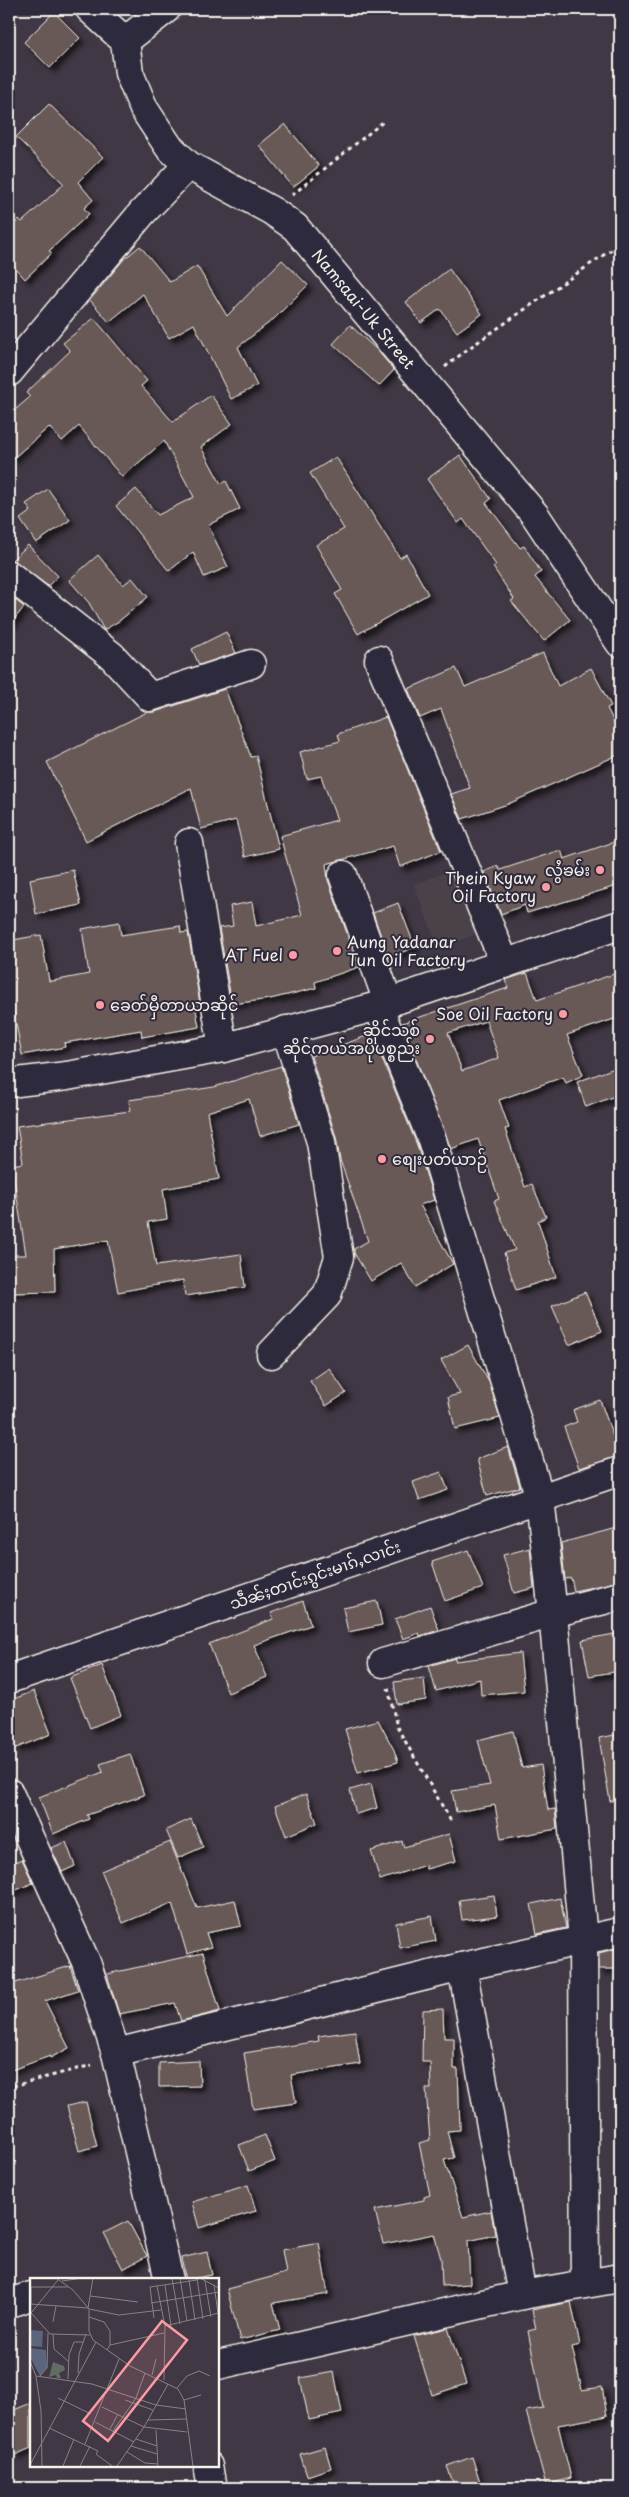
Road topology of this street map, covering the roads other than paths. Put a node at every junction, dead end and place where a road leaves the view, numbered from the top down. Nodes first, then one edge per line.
1 (90, 9) edge
2 (166, 9) edge
3 (125, 41) junction
4 (188, 165) junction
5 (9, 372) edge
6 (9, 576) edge
7 (620, 643) edge
8 (379, 660) dead end
9 (251, 664) dead end
10 (189, 843) dead end
11 (343, 875) dead end
12 (620, 926) edge
13 (505, 964) junction
14 (383, 1004) junction
15 (286, 1030) junction
16 (223, 1048) junction
17 (9, 1083) edge
18 (271, 1354) dead end
19 (620, 1471) edge
20 (540, 1498) junction
21 (620, 1596) edge
22 (553, 1613) junction
23 (383, 1663) road end
24 (9, 1679) edge
25 (9, 1793) edge
26 (620, 1932) edge
27 (583, 1939) junction
28 (462, 1968) junction
29 (116, 2056) junction
30 (169, 2278) edge
31 (620, 2278) edge
32 (585, 2284) junction
33 (522, 2295) junction
34 (30, 2296) edge
35 (9, 2303) edge
36 (219, 2365) edge
37 (208, 2467) edge
38 (212, 2488) edge

1 - 3 main road
2 - 3 main road
3 - 4 main road, Namsaai-Uk Street
4 - 5 main road
4 - 7 main road, Namsaai-Uk Street
6 - 9 main road
8 - 13 main road
10 - 16 main road
11 - 14 main road
12 - 13 main road
13 - 14 main road
14 - 15 main road
14 - 20 main road
15 - 16 main road
15 - 18 main road
16 - 17 main road
19 - 20 main road, သဵၼ်ႈတၢင်းၵွင်းမၢၵ်ႇလၢင်း
20 - 22 main road
20 - 24 main road, သဵၼ်ႈတၢင်းၵွင်းမၢၵ်ႇလၢင်း
21 - 22 main road
22 - 23 main road
22 - 27 main road
25 - 29 main road
26 - 27 main road
27 - 28 main road
27 - 32 main road
28 - 29 main road
28 - 33 main road
29 - 30 main road
31 - 32 main road
32 - 33 main road
33 - 36 main road
34 - 35 main road
37 - 38 main road

